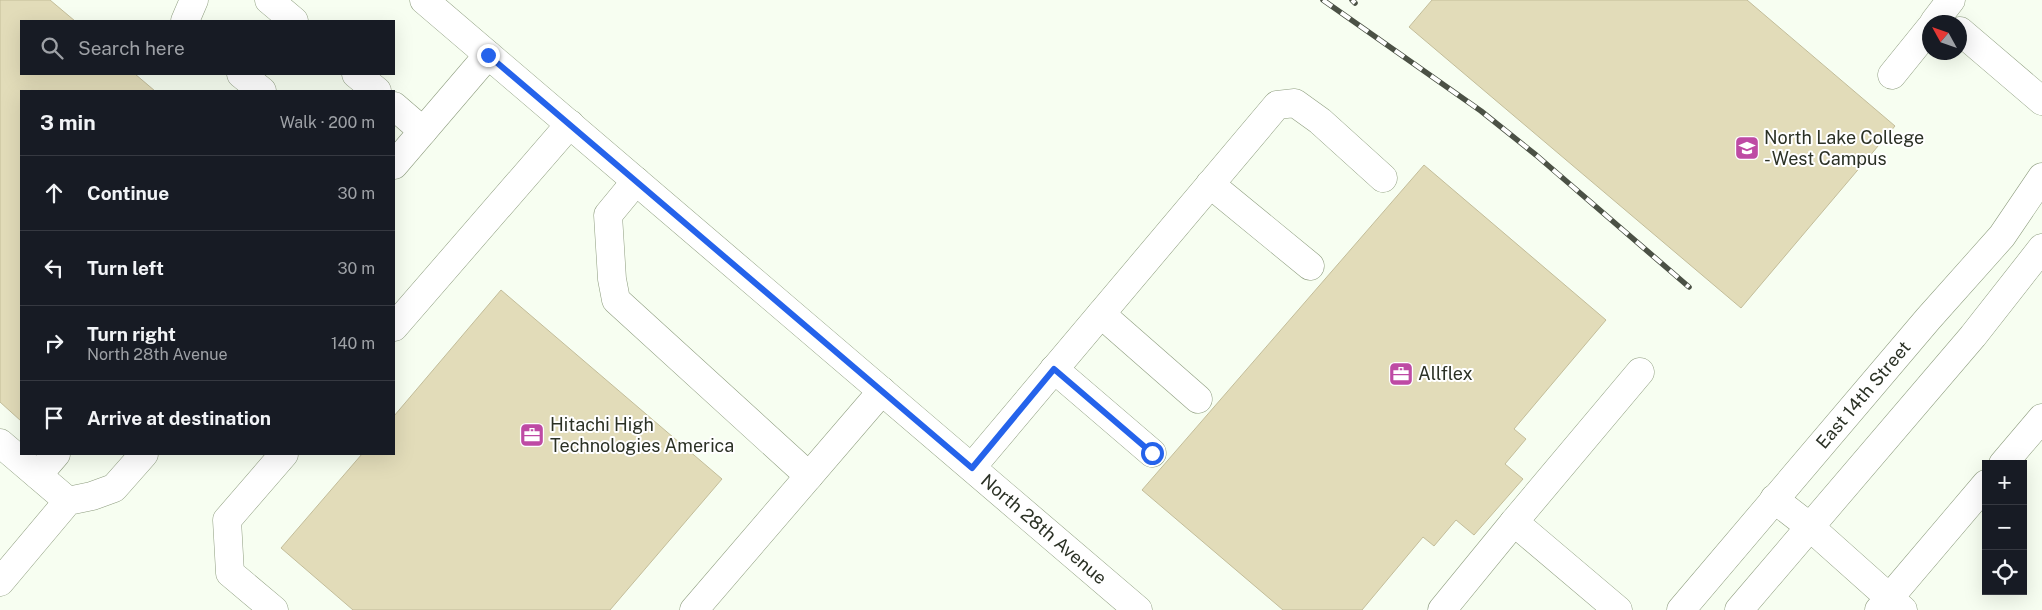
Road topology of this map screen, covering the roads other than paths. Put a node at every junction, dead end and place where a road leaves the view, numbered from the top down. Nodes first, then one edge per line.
1 (194, 0) edge
2 (269, 0) edge
3 (424, 0) edge
4 (1952, 0) edge
5 (1940, 15) edge
6 (1957, 15) edge
7 (185, 20) edge
8 (293, 20) edge
9 (1967, 36) edge
10 (1922, 38) edge
11 (488, 55) junction
12 (242, 75) edge
13 (1892, 75) dead end
14 (261, 90) edge
15 (2042, 100) edge
16 (395, 107) edge
17 (570, 124) junction
18 (423, 131) junction
19 (395, 164) edge
20 (2042, 177) edge
21 (1383, 178) dead end
22 (636, 181) junction
23 (1210, 184) junction
24 (2042, 248) edge
25 (1310, 266) dead end
26 (1101, 314) junction
27 (395, 326) edge
28 (1054, 369) junction
29 (1640, 372) dead end
30 (882, 391) junction
31 (1198, 400) dead end
32 (2042, 418) edge
33 (0, 443) edge
34 (1152, 453) dead end
35 (55, 455) edge
36 (143, 455) edge
37 (283, 455) edge
38 (2006, 460) edge
39 (972, 468) junction
40 (38, 475) junction
41 (809, 476) junction
42 (1982, 489) edge
43 (1774, 499) junction
44 (68, 501) junction
45 (1514, 522) junction
46 (1810, 527) junction
47 (0, 582) edge
48 (1890, 606) edge
49 (274, 610) edge
50 (694, 610) edge
51 (1138, 610) edge
52 (1442, 610) edge
53 (1618, 610) edge
54 (1681, 610) edge
55 (1739, 610) edge

1 - 7 street
2 - 8 street
3 - 11 street, North 28th Avenue
4 - 5 street
4 - 6 street
9 - 15 street
10 - 13 street
11 - 17 street, North 28th Avenue
11 - 18 street
12 - 14 street
16 - 18 street
17 - 22 street, North 28th Avenue
17 - 27 street
18 - 19 street
20 - 43 street, East 14th Street
21 - 23 street
22 - 30 street, North 28th Avenue
22 - 41 street
23 - 25 street
23 - 26 street
24 - 46 street
26 - 28 street
26 - 31 street
28 - 34 street
28 - 39 street
29 - 45 street
30 - 39 street, North 28th Avenue
30 - 41 street
32 - 38 street
33 - 40 street
35 - 40 street
36 - 44 street
37 - 49 street
39 - 51 street, North 28th Avenue
40 - 44 street
41 - 50 street
42 - 48 street
43 - 46 street
43 - 54 street, East 14th Street
44 - 47 street
45 - 52 street
45 - 53 street
46 - 48 street
46 - 55 street

